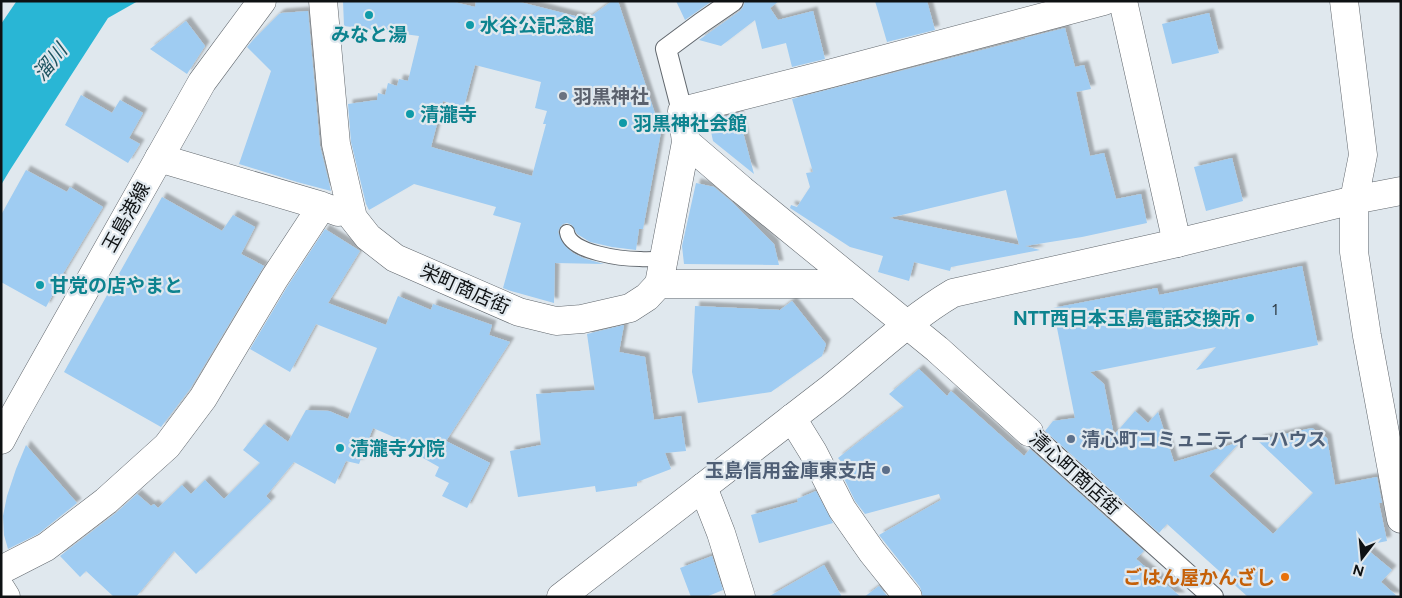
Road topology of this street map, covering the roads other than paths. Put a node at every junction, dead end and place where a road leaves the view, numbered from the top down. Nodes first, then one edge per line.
1 (262, 1) edge
2 (323, 1) edge
3 (733, 1) edge
4 (1104, 1) edge
5 (1123, 1) edge
6 (1344, 1) edge
7 (682, 111) junction
8 (686, 142) junction
9 (159, 158) junction
10 (1401, 191) edge
11 (1354, 200) junction
12 (322, 206) junction
13 (353, 218) junction
14 (567, 232) dead end
15 (1178, 243) junction
16 (661, 271) junction
17 (856, 284) junction
18 (908, 325) junction
19 (792, 418) junction
20 (1029, 432) joint
21 (1, 440) edge
22 (703, 487) junction
23 (1401, 519) edge
24 (1, 570) edge
25 (1, 589) edge
26 (6, 597) edge
27 (561, 597) edge
28 (741, 597) edge
29 (908, 597) edge
30 (1213, 597) edge

1 - 9 street, 玉島港線
2 - 13 street, 栄町商店街
3 - 7 street
4 - 7 street
5 - 15 street
6 - 11 street
7 - 8 street
8 - 16 street
8 - 17 street, 清心町商店街
9 - 12 street
9 - 21 street, 玉島港線
10 - 11 street
11 - 15 street
11 - 23 street
12 - 13 street
12 - 24 street
13 - 16 street, 栄町商店街
14 - 16 lane
15 - 18 street
16 - 17 street
17 - 18 street, 清心町商店街
18 - 19 street
18 - 20 street, 清心町商店街
19 - 22 street
19 - 29 street
20 - 30 street, 清心町商店街
22 - 27 street
22 - 28 street
25 - 26 street

